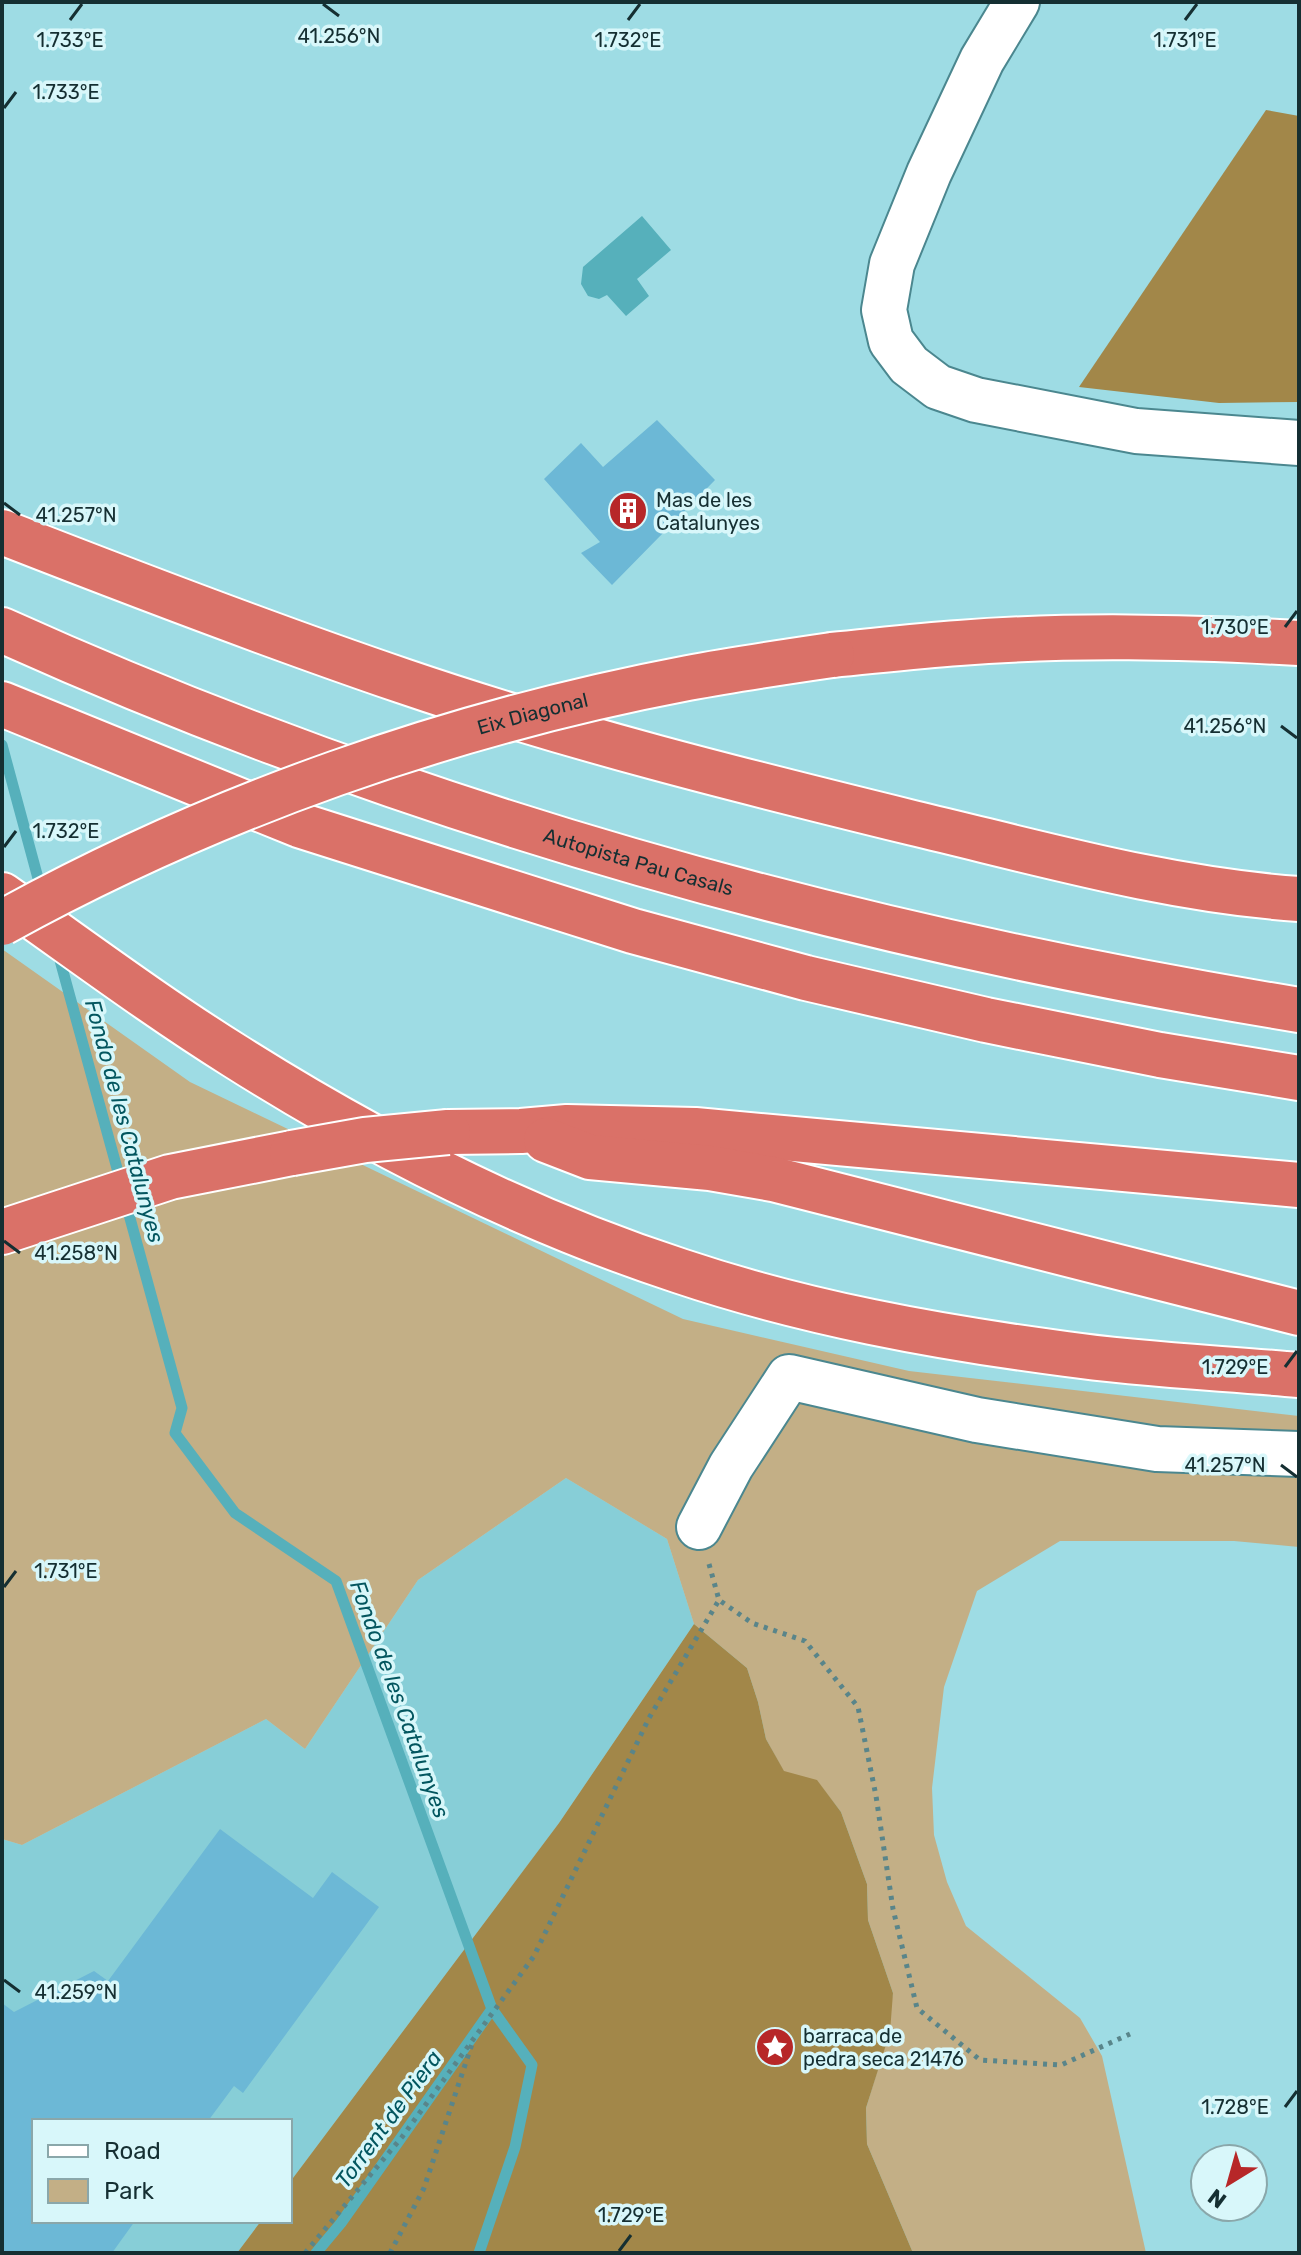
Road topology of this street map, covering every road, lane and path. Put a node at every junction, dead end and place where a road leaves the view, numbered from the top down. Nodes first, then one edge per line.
1 (1017, 2) edge
2 (1299, 443) edge
3 (2, 532) edge
4 (1299, 616) edge
5 (2, 630) edge
6 (1099, 637) junction
7 (1299, 643) edge
8 (8, 707) edge
9 (753, 784) junction
10 (1299, 872) edge
11 (1299, 899) edge
12 (10, 911) edge
13 (1299, 1010) edge
14 (1299, 1078) edge
15 (521, 1131) junction
16 (1299, 1185) edge
17 (2, 1232) edge
18 (1299, 1313) edge
19 (1299, 1375) edge
20 (1299, 1454) edge
21 (699, 1527) joint
22 (719, 1600) junction
23 (1130, 2034) dead end
24 (474, 2039) junction
25 (305, 2253) edge
26 (390, 2253) edge

1 - 2 street
3 - 9 highway
4 - 6 highway
5 - 13 highway, Autopista Pau Casals
6 - 7 highway
6 - 12 highway, Eix Diagonal, bridge
8 - 14 highway
9 - 10 highway
9 - 11 highway
12 - 19 highway
15 - 16 highway
15 - 17 highway, bridge
15 - 18 highway
20 - 21 street
21 - 22 path
22 - 23 path
22 - 24 path
24 - 25 path
24 - 26 path

